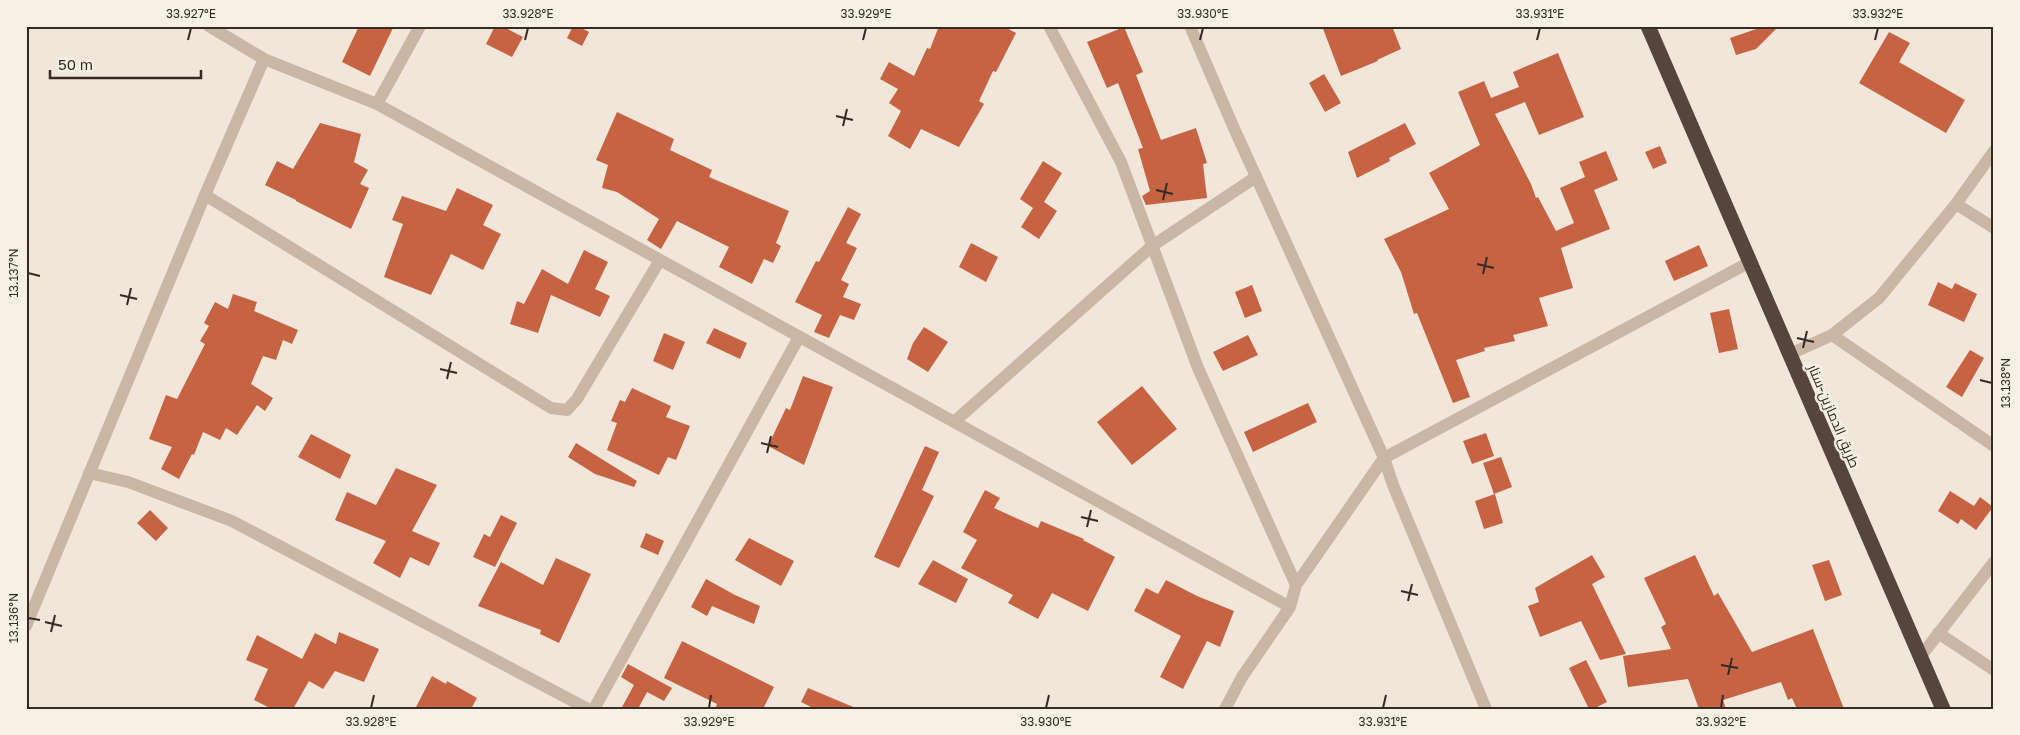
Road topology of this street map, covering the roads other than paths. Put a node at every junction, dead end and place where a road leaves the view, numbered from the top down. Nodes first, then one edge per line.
1 (209, 26) edge
2 (420, 26) edge
3 (1050, 26) edge
4 (1190, 26) edge
5 (1648, 26) edge
6 (264, 59) junction
7 (377, 104) junction
8 (1994, 151) edge
9 (1256, 177) junction
10 (205, 195) junction
11 (1956, 204) junction
12 (1994, 228) edge
13 (1152, 246) junction
14 (660, 260) junction
15 (1750, 262) junction
16 (1832, 335) junction
17 (799, 337) junction
18 (1790, 354) junction
19 (954, 422) junction
20 (1994, 446) edge
21 (1384, 458) junction
22 (89, 473) junction
23 (1994, 562) edge
24 (1296, 585) junction
25 (1290, 607) junction
26 (26, 626) edge
27 (1938, 633) junction
28 (1921, 656) junction
29 (1994, 670) edge
30 (588, 709) edge
31 (594, 709) edge
32 (1224, 709) edge
33 (1486, 709) edge
34 (1943, 709) edge

1 - 6 street
2 - 7 street
3 - 13 street
4 - 9 street
5 - 15 highway, طريق الدمازين-سنار
6 - 7 street
6 - 10 street
7 - 14 street
8 - 11 street
9 - 13 street
9 - 21 street
10 - 14 street
10 - 22 street
11 - 12 street
11 - 16 street
13 - 19 street
13 - 24 street
14 - 17 street
15 - 18 highway, طريق الدمازين-سنار
15 - 21 street
16 - 18 street
16 - 20 street
17 - 19 street
17 - 31 street
18 - 28 highway, طريق الدمازين-سنار
19 - 25 street
21 - 24 street
21 - 33 street
22 - 26 street
22 - 30 street
23 - 27 street
24 - 25 street
25 - 32 street
27 - 28 street
27 - 29 street
28 - 34 highway, طريق الدمازين-سنار

